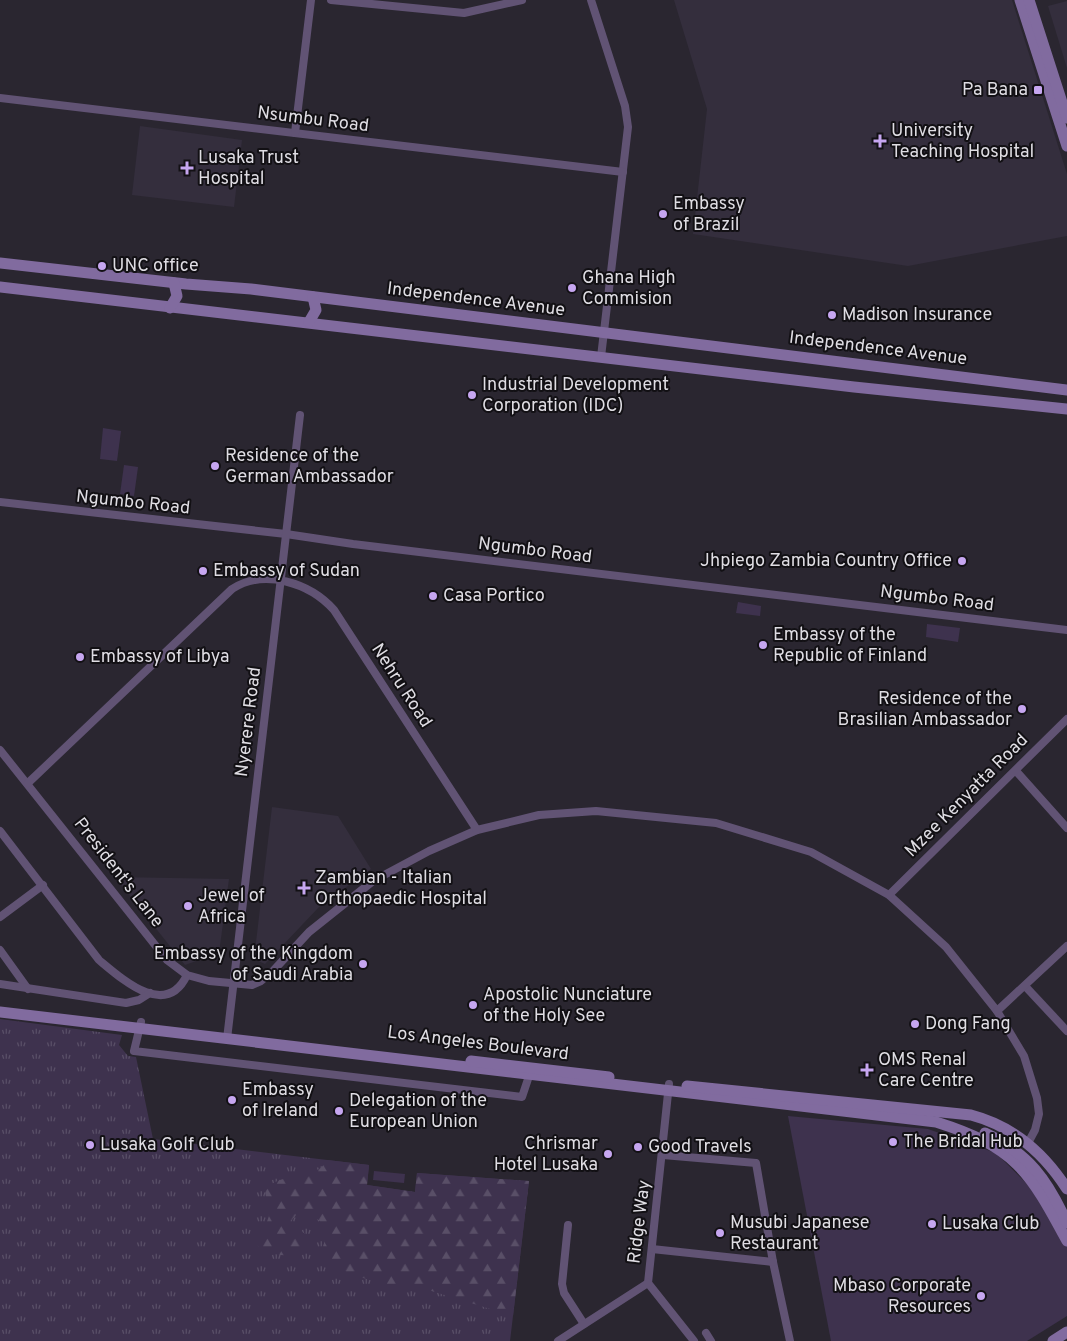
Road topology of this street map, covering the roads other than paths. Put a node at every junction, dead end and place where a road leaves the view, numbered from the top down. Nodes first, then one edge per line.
1 (311, 0) edge
2 (331, 0) edge
3 (522, 0) edge
4 (590, 0) edge
5 (1026, 1) edge
6 (416, 4) edge
7 (0, 98) edge
8 (1067, 118) edge
9 (294, 133) junction
10 (1067, 146) edge
11 (623, 172) junction
12 (0, 263) edge
13 (180, 284) junction
14 (0, 287) edge
15 (319, 298) junction
16 (176, 309) junction
17 (314, 323) junction
18 (604, 334) junction
19 (601, 357) junction
20 (855, 365) junction
21 (854, 387) junction
22 (1067, 390) edge
23 (1067, 409) edge
24 (300, 415) dead end
25 (0, 502) edge
26 (286, 534) junction
27 (280, 582) junction
28 (1067, 630) edge
29 (1067, 719) edge
30 (0, 750) edge
31 (1016, 771) junction
32 (28, 784) junction
33 (1067, 828) edge
34 (477, 830) junction
35 (0, 831) edge
36 (43, 885) junction
37 (889, 896) junction
38 (0, 917) edge
39 (1067, 946) edge
40 (0, 950) edge
41 (187, 975) junction
42 (0, 984) edge
43 (233, 984) junction
44 (1025, 986) junction
45 (28, 989) junction
46 (150, 993) junction
47 (0, 1005) edge
48 (997, 1011) junction
49 (0, 1012) edge
50 (140, 1025) junction
51 (1067, 1031) edge
52 (227, 1036) junction
53 (529, 1076) junction
54 (669, 1088) junction
55 (952, 1113) junction
56 (946, 1125) junction
57 (1028, 1142) junction
58 (663, 1155) junction
59 (1067, 1189) edge
60 (1067, 1208) edge
61 (1067, 1223) edge
62 (568, 1226) dead end
63 (1067, 1241) edge
64 (652, 1249) junction
65 (773, 1262) junction
66 (648, 1283) junction
67 (584, 1324) junction
68 (1067, 1332) edge
69 (706, 1333) dead end
70 (558, 1341) edge
71 (694, 1341) edge
72 (711, 1341) edge
73 (790, 1341) edge
74 (1053, 1341) edge

1 - 9 street
2 - 6 street
3 - 6 street
4 - 11 street
5 - 8 main road
5 - 10 main road
7 - 9 street, Nsumbu Road
9 - 11 street, Nsumbu Road
11 - 18 street
12 - 13 main road, Independence Avenue
13 - 15 main road, Independence Avenue
13 - 16 main road
14 - 16 main road
15 - 17 main road
15 - 18 main road, Independence Avenue
16 - 17 main road
17 - 19 main road
18 - 19 street
18 - 20 main road, Independence Avenue
19 - 21 main road
20 - 21 main road
20 - 22 main road, Independence Avenue
21 - 23 main road
24 - 26 street, Nyerere Road
25 - 26 street, Ngumbo Road
26 - 27 street, Nyerere Road
26 - 28 street, Ngumbo Road
27 - 32 street, Nehru Road
27 - 34 street, Nehru Road
27 - 43 street, Nyerere Road
29 - 31 street, Mzee Kenyatta Road
30 - 32 street, President's Lane
31 - 33 street
31 - 37 street, Mzee Kenyatta Road
32 - 41 street, President's Lane
34 - 37 street, President's Lane
34 - 43 street, President's Lane
35 - 36 street
36 - 38 street
36 - 46 street
37 - 48 street, President's Lane
39 - 44 street
40 - 45 street
41 - 43 street, President's Lane
41 - 46 street
42 - 45 street
43 - 52 street, Nyerere Road
44 - 48 street
44 - 51 street
45 - 46 street
47 - 50 main road, Los Angeles Boulevard
48 - 57 street, President's Lane
49 - 50 main road, Los Angeles Boulevard
50 - 52 main road, Los Angeles Boulevard
50 - 53 street
52 - 53 main road, Los Angeles Boulevard
52 - 54 main road, Los Angeles Boulevard
53 - 54 main road, Los Angeles Boulevard
54 - 55 main road, Los Angeles Boulevard
54 - 56 main road, Los Angeles Boulevard
54 - 58 street, Ridge Way
55 - 57 main road, Los Angeles Boulevard
55 - 60 main road, Los Angeles Boulevard
56 - 61 main road, Los Angeles Boulevard
56 - 63 main road, Los Angeles Boulevard
57 - 59 main road, Los Angeles Boulevard
58 - 64 street, Ridge Way
58 - 65 street
62 - 67 street
64 - 65 street
64 - 66 street, Ridge Way
65 - 73 street
66 - 67 street
66 - 71 street, Ridge Way
67 - 70 street
68 - 74 main road
69 - 72 street

